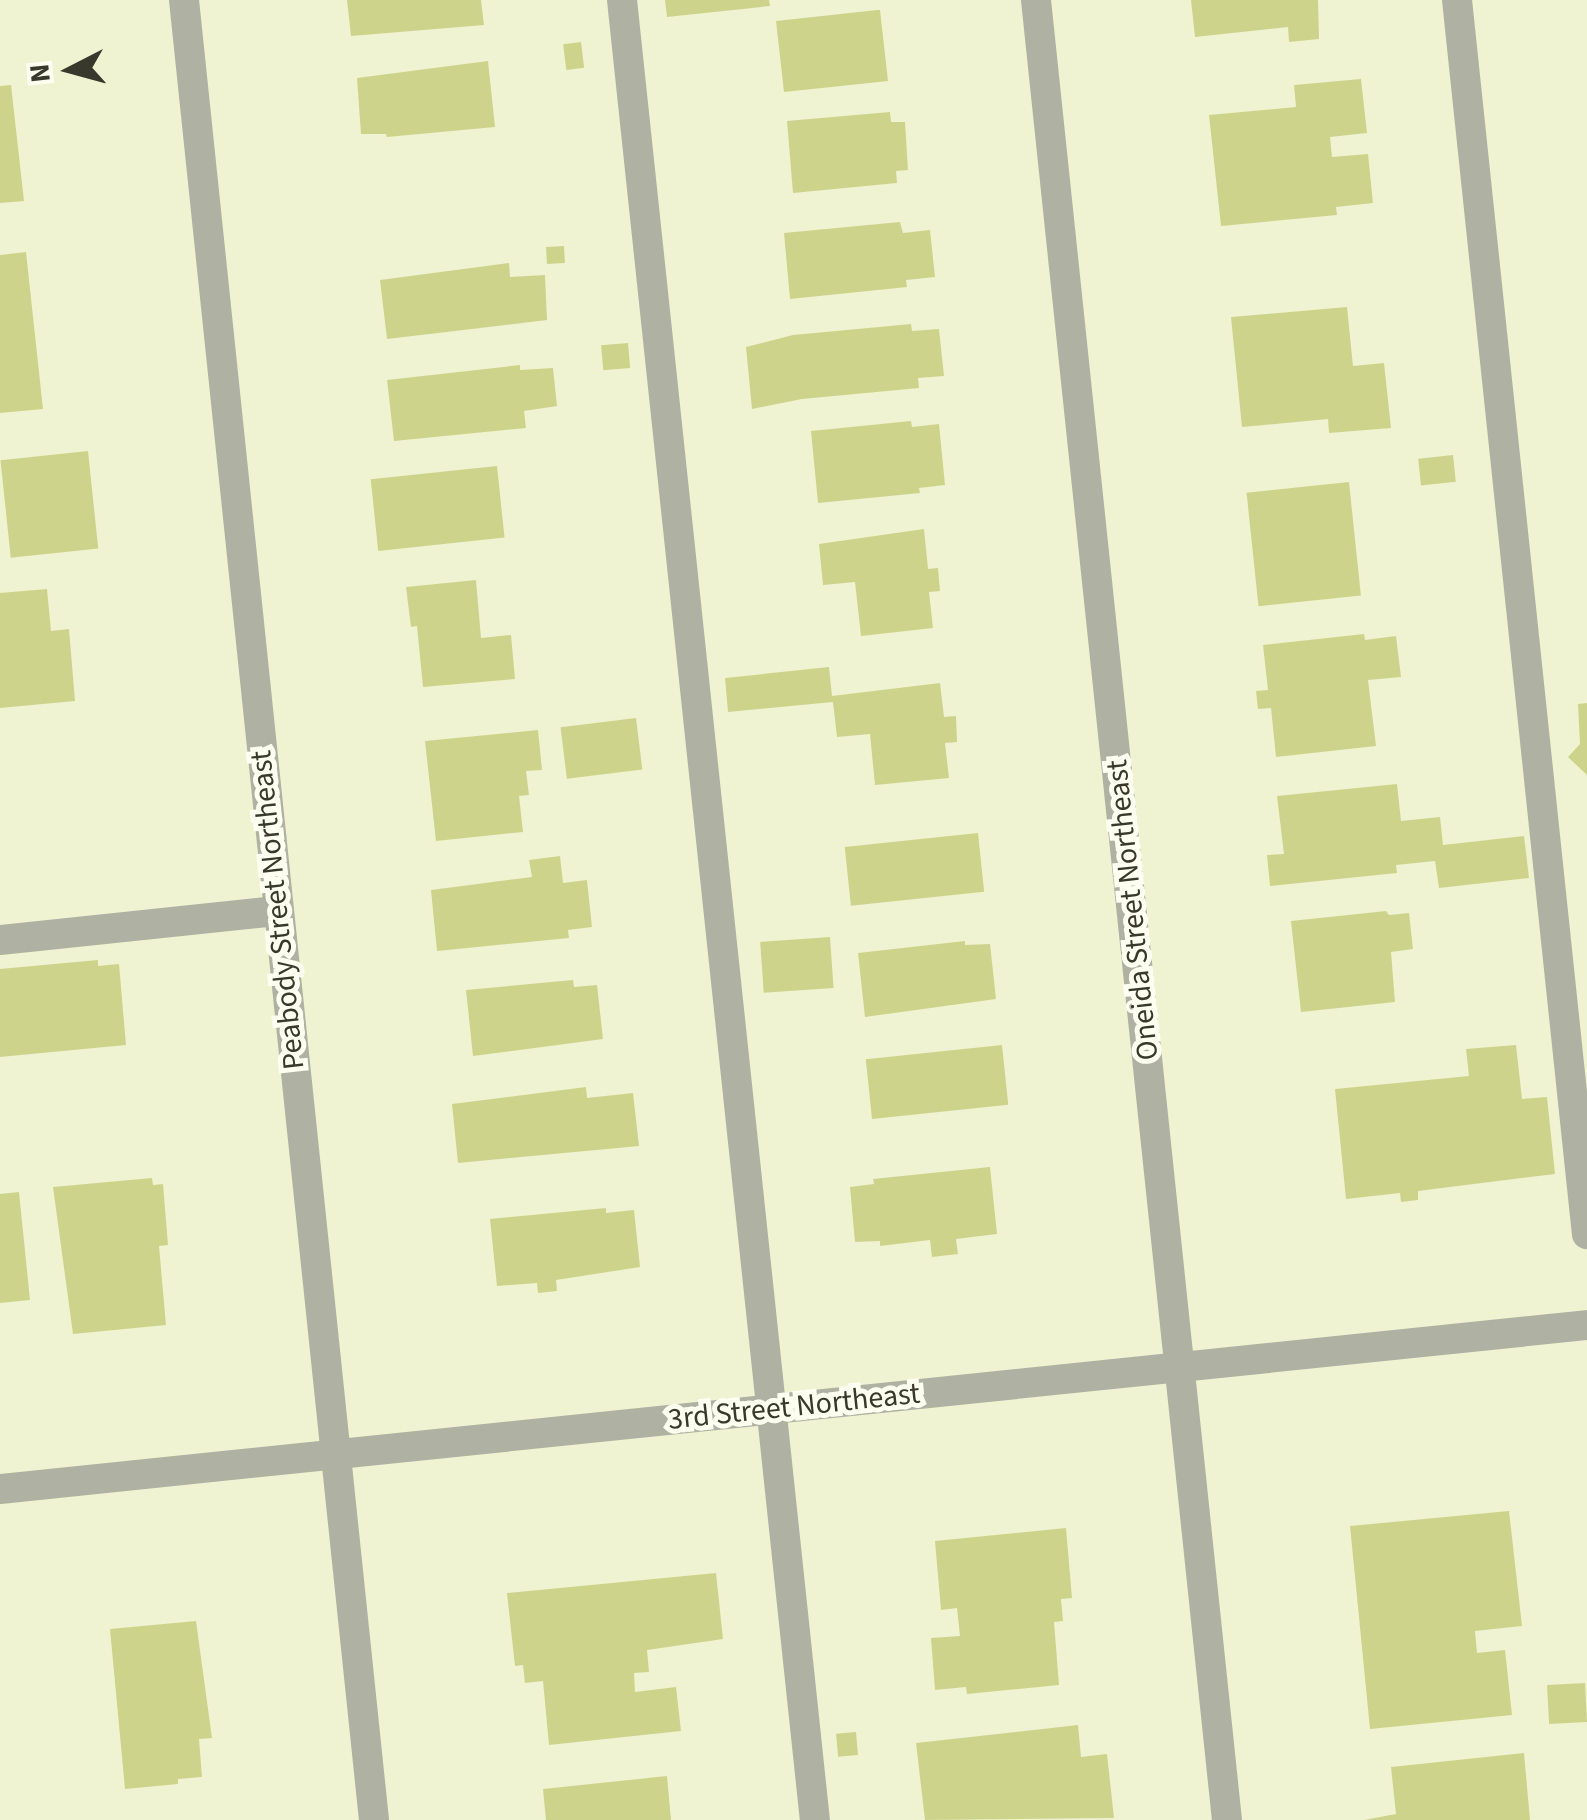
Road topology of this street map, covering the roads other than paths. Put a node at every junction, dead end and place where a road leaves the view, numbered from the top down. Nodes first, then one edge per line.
1 (184, 0) edge
2 (622, 0) edge
3 (1036, 0) edge
4 (1457, 0) edge
5 (278, 911) junction
6 (0, 940) edge
7 (1587, 1234) edge
8 (1587, 1325) edge
9 (1179, 1367) junction
10 (772, 1410) junction
11 (335, 1454) junction
12 (0, 1489) edge
13 (374, 1820) edge
14 (815, 1820) edge
15 (1227, 1820) edge

1 - 5 street, Peabody Street Northeast
2 - 10 street
3 - 9 street, Oneida Street Northeast
4 - 7 street
5 - 6 street
5 - 11 street, Peabody Street Northeast
8 - 9 street, 3rd Street Northeast
9 - 10 street, 3rd Street Northeast
9 - 15 street, Oneida Street Northeast
10 - 11 street, 3rd Street Northeast
10 - 14 street
11 - 12 street, 3rd Street Northeast
11 - 13 street, Peabody Street Northeast

